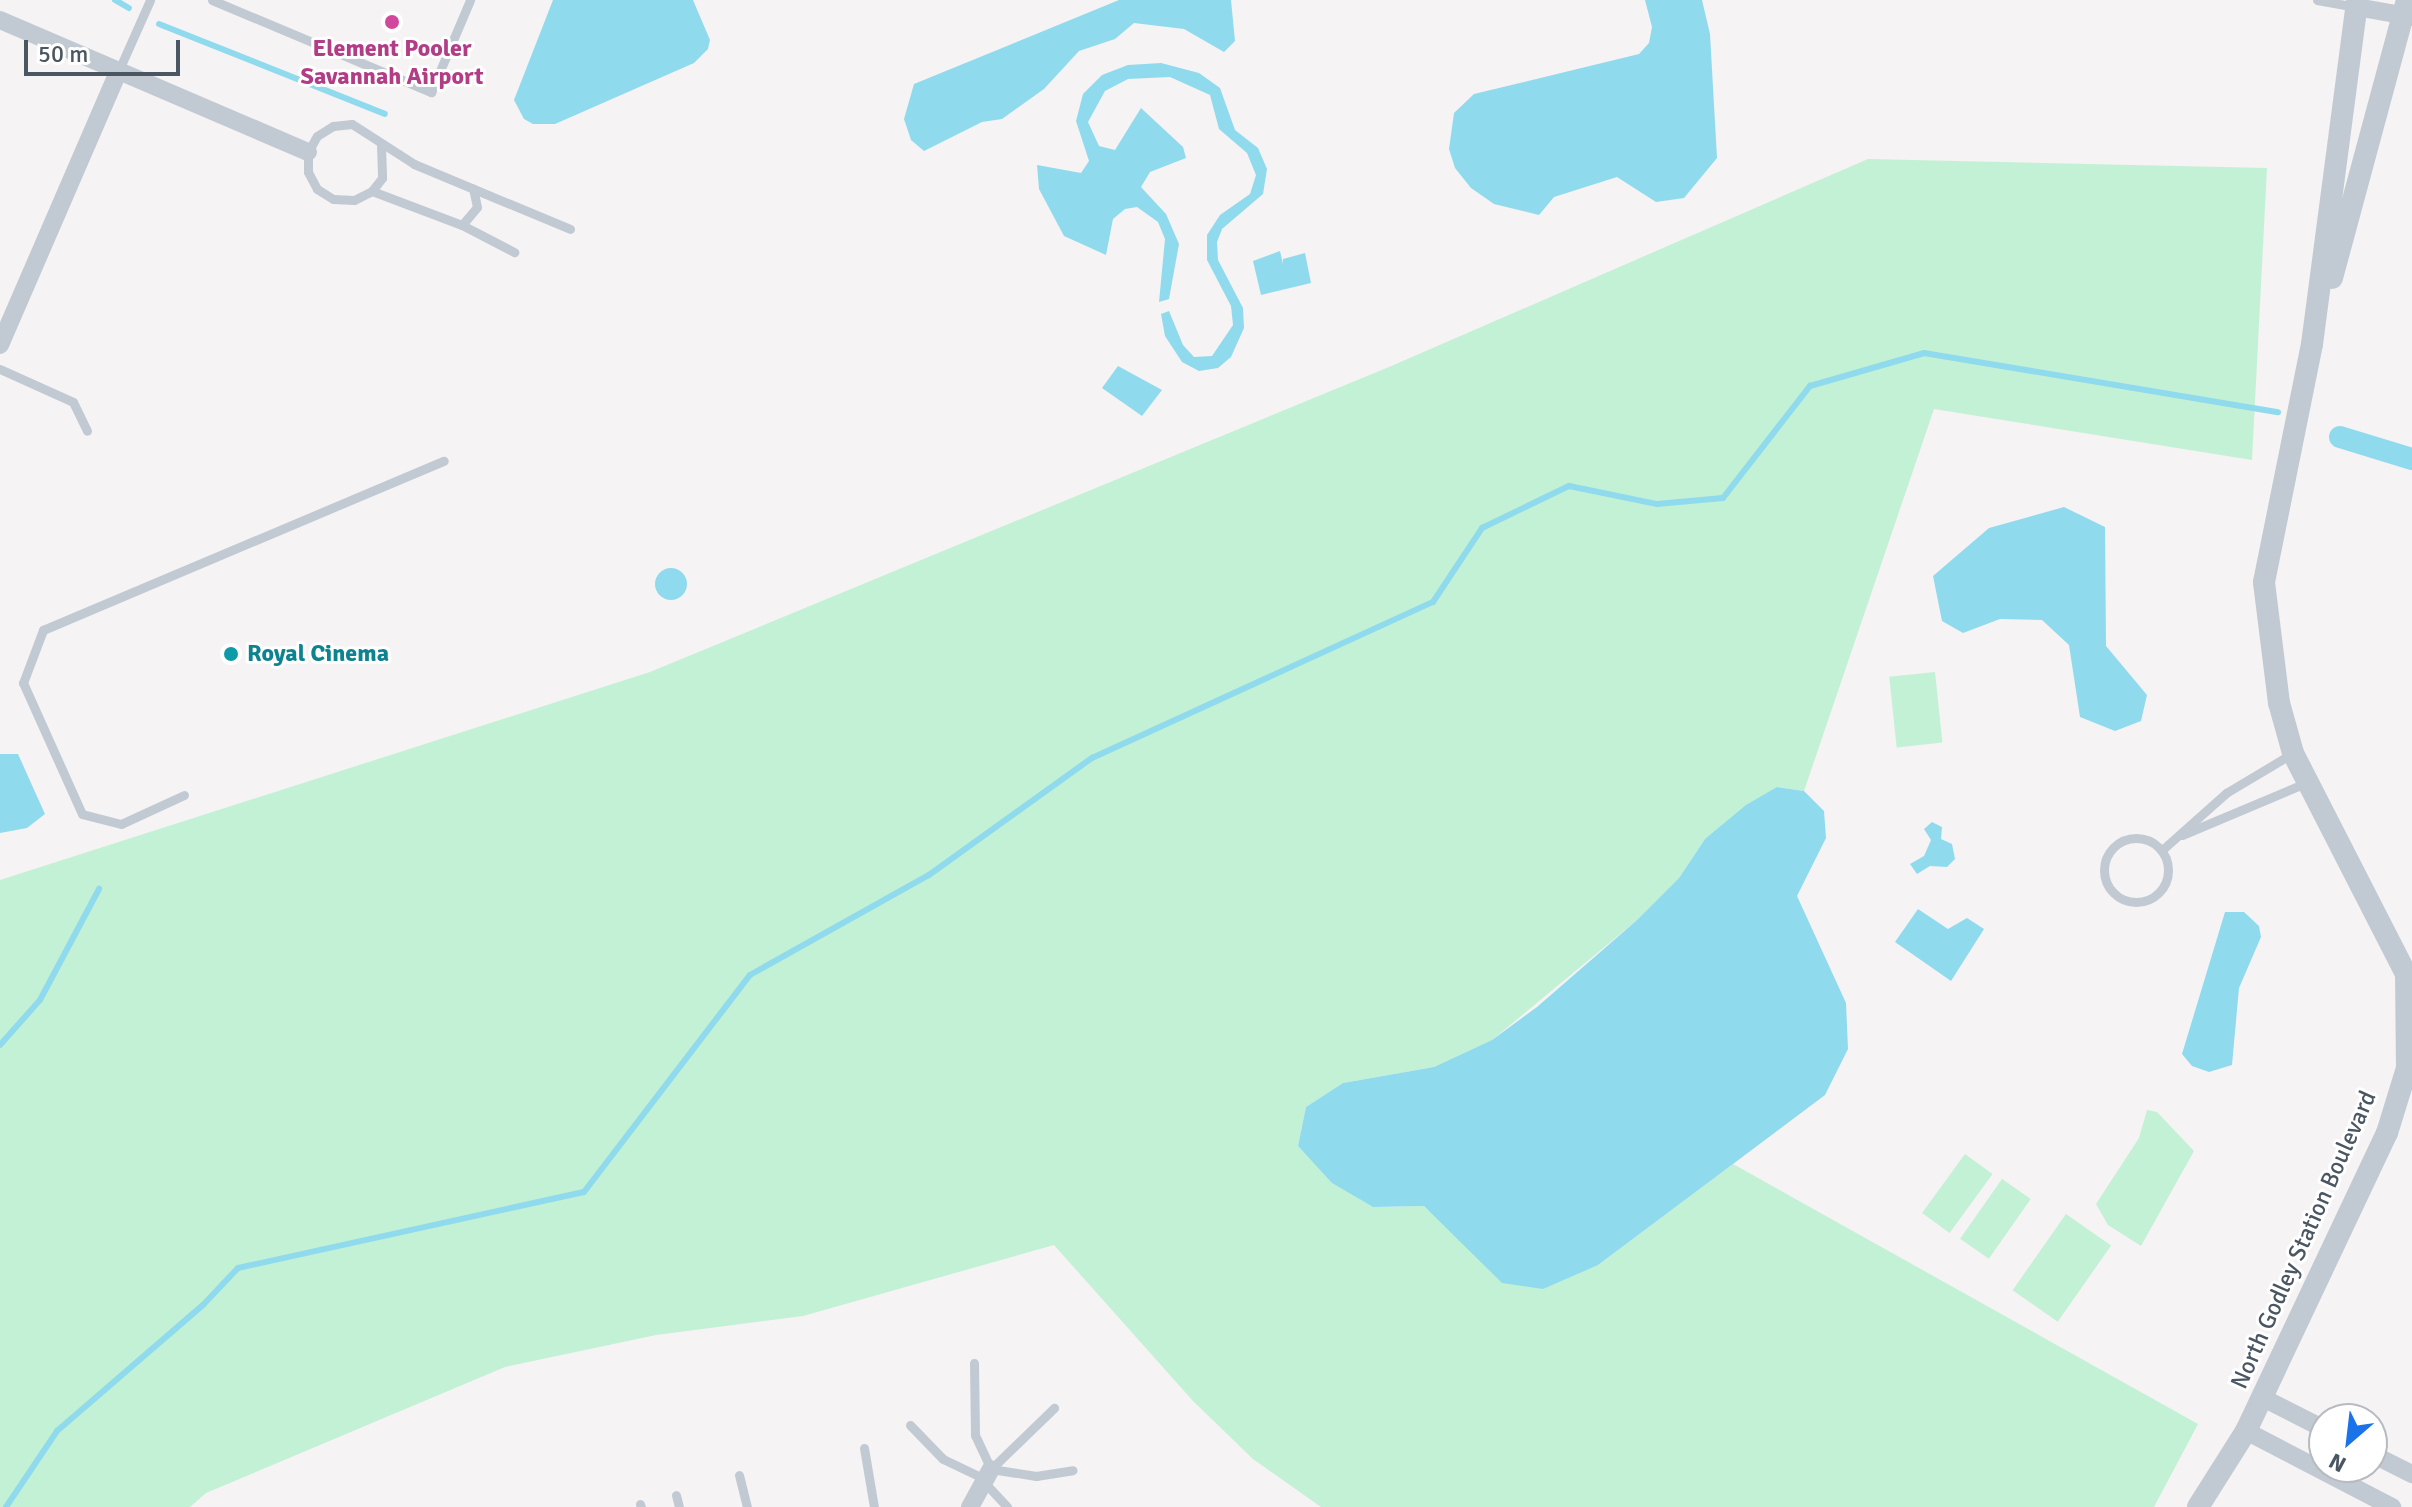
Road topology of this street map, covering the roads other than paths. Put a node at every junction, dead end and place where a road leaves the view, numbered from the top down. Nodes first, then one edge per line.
1 (150, 0) edge
2 (212, 0) edge
3 (470, 0) edge
4 (2317, 0) edge
5 (2357, 3) edge
6 (2408, 11) edge
7 (0, 20) edge
8 (118, 72) junction
9 (381, 146) junction
10 (308, 152) junction
11 (473, 188) junction
12 (372, 191) junction
13 (462, 225) junction
14 (570, 229) dead end
15 (514, 252) dead end
16 (2312, 344) junction
17 (0, 345) edge
18 (0, 369) edge
19 (87, 431) dead end
20 (444, 461) dead end
21 (2293, 753) junction
22 (2308, 782) junction
23 (184, 795) dead end
24 (2176, 838) junction
25 (2162, 850) junction
26 (2409, 974) edge
27 (2411, 1039) edge
28 (974, 1363) dead end
29 (2261, 1397) junction
30 (1054, 1408) dead end
31 (2308, 1421) edge
32 (910, 1425) dead end
33 (2246, 1431) junction
34 (864, 1448) dead end
35 (2388, 1462) edge
36 (1073, 1470) dead end
37 (2412, 1474) edge
38 (739, 1475) dead end
39 (987, 1477) junction
40 (676, 1495) dead end
41 (679, 1507) edge
42 (747, 1507) edge
43 (874, 1507) edge
44 (970, 1507) edge
45 (1007, 1507) edge
46 (2198, 1507) edge
47 (2392, 1507) edge

1 - 8 lane
2 - 3 lane
4 - 5 lane
5 - 6 street
5 - 16 street, North Godley Station Boulevard
6 - 16 street, North Godley Station Boulevard
7 - 8 street
8 - 10 street
8 - 17 street
9 - 10 lane
9 - 11 lane
9 - 12 lane
10 - 12 lane
11 - 13 lane
11 - 14 lane
12 - 13 lane
13 - 15 lane
16 - 21 street, North Godley Station Boulevard
18 - 19 lane
20 - 23 lane
21 - 22 street, North Godley Station Boulevard
21 - 24 lane
22 - 24 lane
22 - 26 street, North Godley Station Boulevard
24 - 25 lane
25 - 25 lane
26 - 27 street, North Godley Station Boulevard
27 - 29 street, North Godley Station Boulevard
28 - 39 lane
29 - 31 street
29 - 33 street, North Godley Station Boulevard
30 - 39 lane
32 - 39 lane
33 - 46 street, North Godley Station Boulevard
33 - 47 street
34 - 43 lane
35 - 37 street
36 - 39 lane
38 - 42 lane
39 - 44 street
39 - 45 lane
40 - 41 lane

